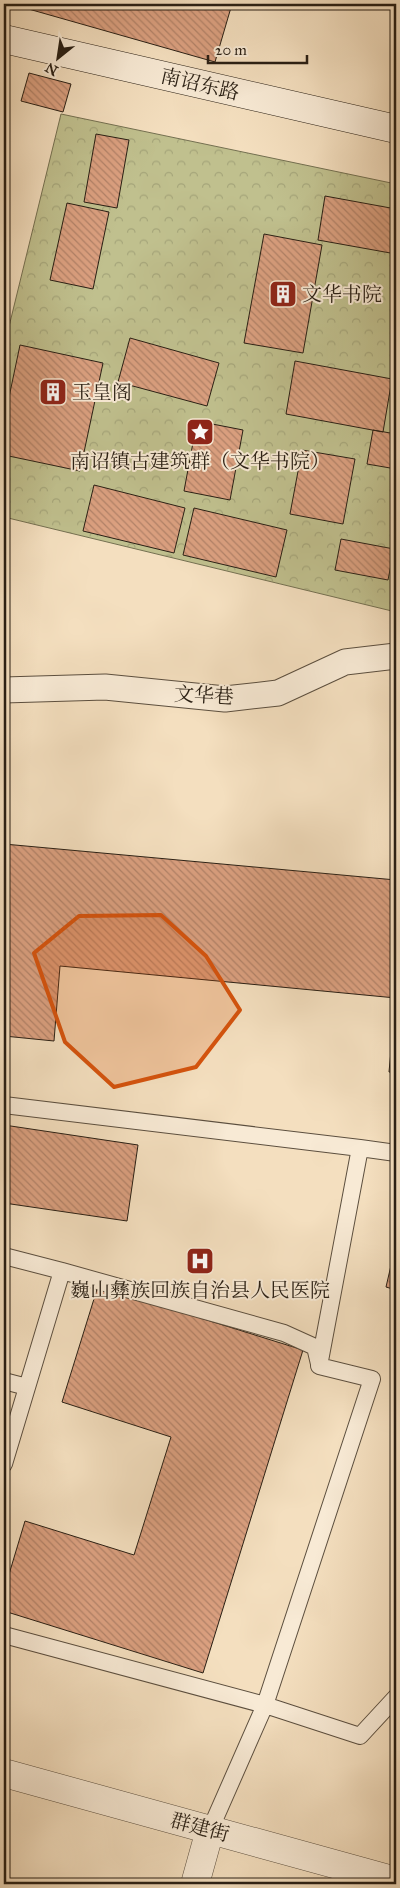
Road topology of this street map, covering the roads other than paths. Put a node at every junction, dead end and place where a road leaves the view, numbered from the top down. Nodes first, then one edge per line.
1 (4, 39) edge
2 (396, 129) edge
3 (396, 656) edge
4 (4, 690) edge
5 (4, 1105) edge
6 (360, 1148) junction
7 (396, 1153) edge
8 (4, 1256) edge
9 (62, 1271) junction
10 (319, 1366) junction
11 (4, 1381) edge
12 (27, 1387) junction
13 (4, 1464) edge
14 (4, 1635) edge
15 (396, 1697) edge
16 (264, 1705) junction
17 (4, 1773) edge
18 (210, 1830) junction
19 (396, 1881) edge
20 (196, 1884) edge

1 - 2 street, 南诏东路
3 - 4 street, 文华巷
5 - 6 lane
6 - 7 lane
6 - 10 lane
8 - 9 lane
9 - 10 lane
9 - 12 lane
10 - 16 lane
11 - 12 lane
12 - 13 lane
14 - 16 lane
15 - 16 lane
16 - 18 lane
17 - 18 street, 群建街
18 - 19 street, 群建街
18 - 20 street

